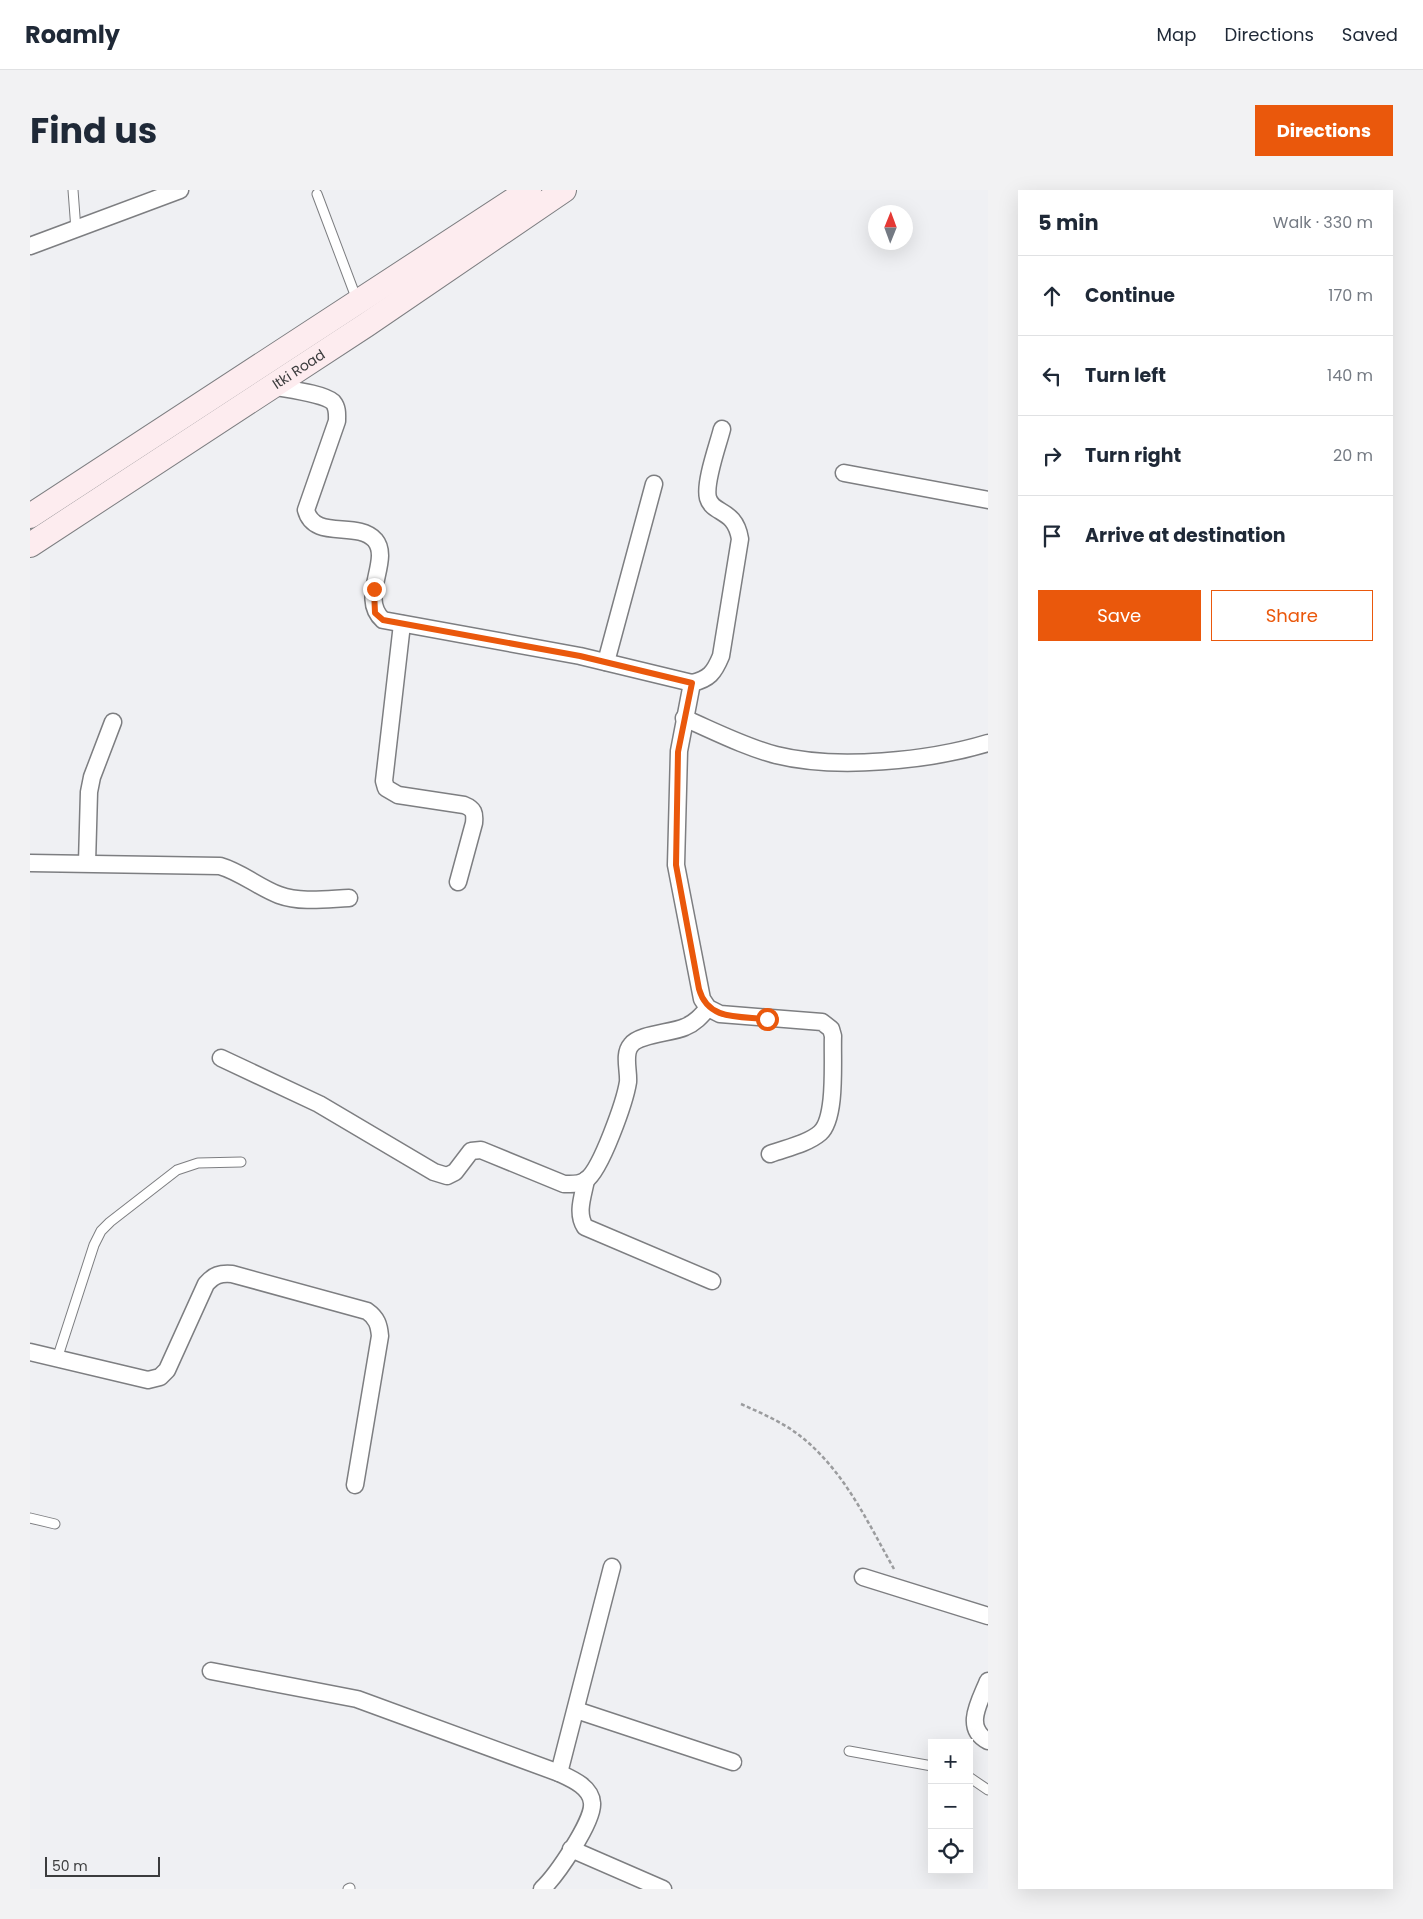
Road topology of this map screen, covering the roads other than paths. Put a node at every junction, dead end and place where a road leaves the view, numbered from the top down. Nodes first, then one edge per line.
1 (72, 190) edge
2 (180, 190) edge
3 (529, 190) edge
4 (564, 190) edge
5 (317, 194) dead end
6 (76, 230) junction
7 (30, 246) edge
8 (358, 303) junction
9 (272, 386) junction
10 (722, 429) dead end
11 (844, 473) dead end
12 (654, 484) dead end
13 (988, 500) edge
14 (30, 516) edge
15 (30, 545) edge
16 (402, 624) junction
17 (606, 662) junction
18 (692, 683) junction
19 (684, 718) junction
20 (113, 722) dead end
21 (988, 743) edge
22 (30, 863) edge
23 (87, 863) junction
24 (458, 882) dead end
25 (349, 898) dead end
26 (708, 1008) junction
27 (221, 1058) dead end
28 (770, 1154) dead end
29 (241, 1162) dead end
30 (586, 1180) junction
31 (712, 1281) dead end
32 (30, 1352) edge
33 (58, 1359) junction
34 (355, 1484) dead end
35 (30, 1518) edge
36 (55, 1524) dead end
37 (612, 1567) dead end
38 (864, 1577) dead end
39 (988, 1616) edge
40 (211, 1671) dead end
41 (988, 1681) edge
42 (576, 1710) junction
43 (988, 1741) edge
44 (849, 1751) dead end
45 (734, 1762) dead end
46 (928, 1765) edge
47 (559, 1773) junction
48 (973, 1780) edge
49 (988, 1790) edge
50 (571, 1849) junction
51 (542, 1889) edge
52 (663, 1889) edge

1 - 6 lane
2 - 6 street
3 - 8 main road
4 - 9 main road, Itki Road
5 - 8 lane
6 - 7 street
8 - 14 main road
9 - 15 main road, Itki Road
9 - 16 street
10 - 18 street
11 - 13 street
12 - 17 street
16 - 17 street
16 - 24 street
17 - 18 street
18 - 19 street
19 - 21 street
19 - 26 street
20 - 23 street
22 - 23 street
23 - 25 street
26 - 28 street
26 - 30 street
27 - 30 street
29 - 33 lane
30 - 31 street
32 - 33 street
33 - 34 street
35 - 36 lane
37 - 42 street
38 - 39 street
40 - 47 street
41 - 43 street
42 - 45 street
42 - 47 street
44 - 46 lane
47 - 50 street
48 - 49 lane
50 - 51 street
50 - 52 street

